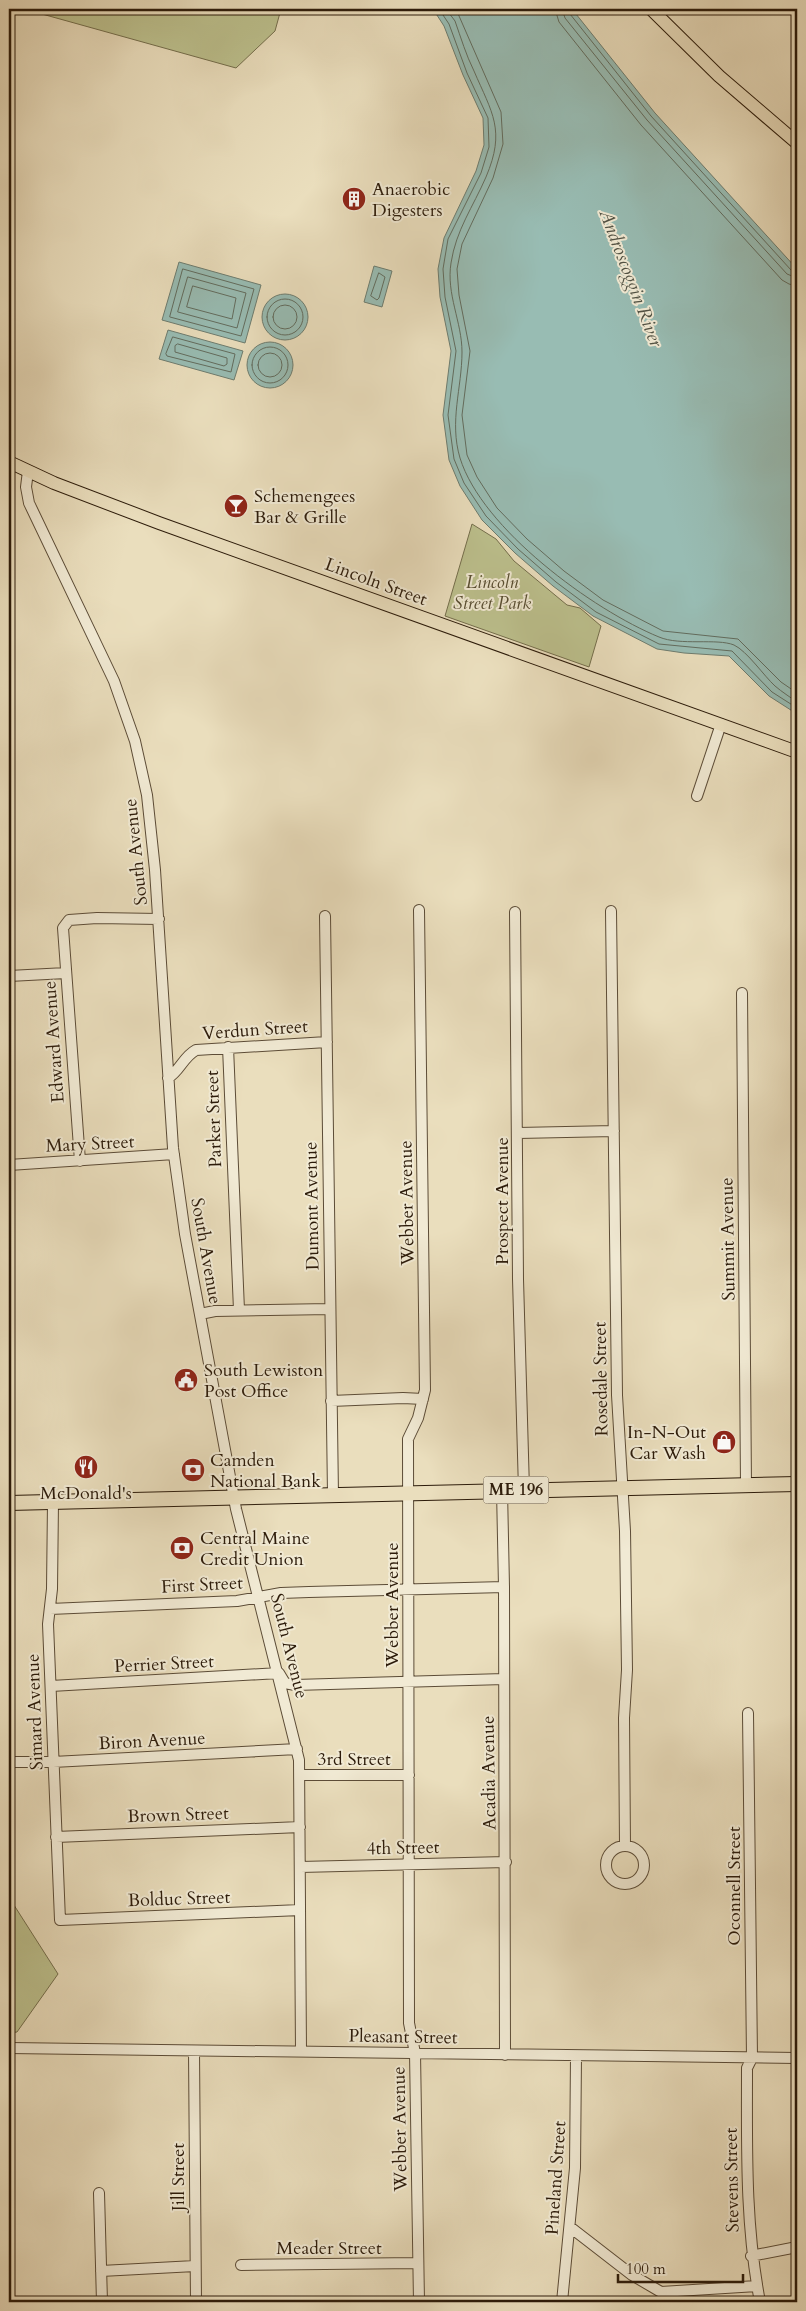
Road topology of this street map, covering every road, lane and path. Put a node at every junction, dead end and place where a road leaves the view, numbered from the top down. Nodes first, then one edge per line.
1 (651, 9) edge
2 (797, 143) edge
3 (9, 462) edge
4 (28, 471) junction
5 (721, 724) junction
6 (797, 752) edge
7 (697, 796) dead end
8 (419, 910) dead end
9 (611, 911) dead end
10 (515, 912) dead end
11 (326, 916) dead end
12 (159, 919) junction
13 (66, 973) junction
14 (9, 976) edge
15 (742, 993) dead end
16 (326, 1042) junction
17 (228, 1047) junction
18 (168, 1078) junction
19 (614, 1131) junction
20 (518, 1133) junction
21 (174, 1154) junction
22 (80, 1161) junction
23 (9, 1165) edge
24 (330, 1309) junction
25 (239, 1310) junction
26 (200, 1314) junction
27 (423, 1399) junction
28 (331, 1401) junction
29 (797, 1484) edge
30 (746, 1485) junction
31 (622, 1488) junction
32 (502, 1490) junction
33 (524, 1490) junction
34 (407, 1493) junction
35 (333, 1495) junction
36 (235, 1499) junction
37 (53, 1502) junction
38 (9, 1503) edge
39 (504, 1587) junction
40 (408, 1589) junction
41 (260, 1597) junction
42 (50, 1609) junction
43 (279, 1673) junction
44 (504, 1679) junction
45 (408, 1681) junction
46 (51, 1686) junction
47 (748, 1713) dead end
48 (297, 1749) junction
49 (9, 1762) edge
50 (53, 1762) junction
51 (300, 1775) junction
52 (409, 1775) junction
53 (300, 1826) junction
54 (56, 1836) junction
55 (625, 1845) dead end
56 (506, 1862) junction
57 (409, 1864) junction
58 (300, 1867) junction
59 (300, 1910) junction
60 (60, 1920) joint
61 (9, 2048) edge
62 (194, 2051) junction
63 (301, 2051) junction
64 (415, 2053) junction
65 (505, 2055) junction
66 (576, 2056) junction
67 (752, 2058) junction
68 (797, 2058) edge
69 (99, 2193) dead end
70 (570, 2227) junction
71 (797, 2247) edge
72 (751, 2256) junction
73 (418, 2263) junction
74 (241, 2265) dead end
75 (195, 2266) junction
76 (101, 2271) junction
77 (757, 2286) junction
78 (662, 2297) edge
79 (102, 2302) edge
80 (196, 2302) edge
81 (420, 2302) edge
82 (562, 2302) edge
83 (760, 2302) edge

1 - 2 main road
3 - 4 main road, Lincoln Street
4 - 5 main road, Lincoln Street
4 - 12 street, South Avenue
5 - 6 main road, Lincoln Street
5 - 7 street
8 - 27 street, Webber Avenue
9 - 19 street, Rosedale Street
10 - 20 street, Prospect Avenue
11 - 16 street, Dumont Avenue
12 - 13 street, Edward Avenue
12 - 18 street, South Avenue
13 - 14 street
13 - 22 street, Edward Avenue
15 - 30 street, Summit Avenue
16 - 17 street, Verdun Street
16 - 24 street, Dumont Avenue
17 - 18 street, Verdun Street
17 - 25 street, Parker Street
18 - 21 street, South Avenue
19 - 20 street
19 - 31 street, Rosedale Street
20 - 33 street, Prospect Avenue
21 - 22 street, Mary Street
21 - 26 street, South Avenue
22 - 23 street, Mary Street
24 - 25 street
24 - 28 street, Dumont Avenue
25 - 26 street
26 - 36 street, South Avenue
27 - 28 street
27 - 34 street, Webber Avenue
28 - 35 street, Dumont Avenue
29 - 30 highway, ME 196
30 - 31 highway, ME 196
31 - 33 highway, ME 196
31 - 55 street, Rosedale Street
32 - 33 highway, ME 196
32 - 34 highway, ME 196
32 - 39 street, Acadia Avenue
34 - 35 highway, ME 196
34 - 40 street, Webber Avenue
35 - 36 highway, ME 196
36 - 37 highway, ME 196
36 - 41 street, South Avenue
37 - 38 highway, ME 196
37 - 42 street, Simard Avenue
39 - 40 street, First Street
39 - 44 street, Acadia Avenue
40 - 41 street, First Street
40 - 45 street, Webber Avenue
41 - 42 street, First Street
41 - 43 street, South Avenue
42 - 46 street, Simard Avenue
43 - 45 street
43 - 46 street, Perrier Street
43 - 48 street, South Avenue
44 - 45 street
44 - 56 street, Acadia Avenue
45 - 52 street, Webber Avenue
46 - 50 street, Simard Avenue
47 - 67 street, Oconnell Street
48 - 50 street, Biron Avenue
48 - 51 street, South Avenue
49 - 50 street, Biron Avenue
50 - 54 street, Simard Avenue
51 - 52 street, 3rd Street
51 - 53 street, South Avenue
52 - 57 street, Webber Avenue
53 - 54 street, Brown Street
53 - 58 street, South Avenue
54 - 60 street, Simard Avenue
56 - 57 street, 4th Street
56 - 65 street, Acadia Avenue
57 - 58 street, 4th Street
57 - 64 street, Webber Avenue
58 - 59 street, South Avenue
59 - 60 street, Bolduc Street
59 - 63 street, South Avenue
61 - 62 street, Pleasant Street
62 - 63 street, Pleasant Street
62 - 75 street, Jill Street
63 - 64 street, Pleasant Street
64 - 65 street, Pleasant Street
64 - 73 street, Webber Avenue
65 - 66 street, Pleasant Street
66 - 67 street, Pleasant Street
66 - 70 street, Pineland Street
67 - 68 street, Pleasant Street
67 - 72 street, Stevens Street
69 - 76 street
70 - 78 street
70 - 82 street, Pineland Street
71 - 72 street
72 - 77 street, Stevens Street
73 - 74 street, Meader Street
73 - 81 street, Webber Avenue
75 - 76 street
75 - 80 street, Jill Street
76 - 79 street
77 - 78 street
77 - 83 street, Stevens Street

